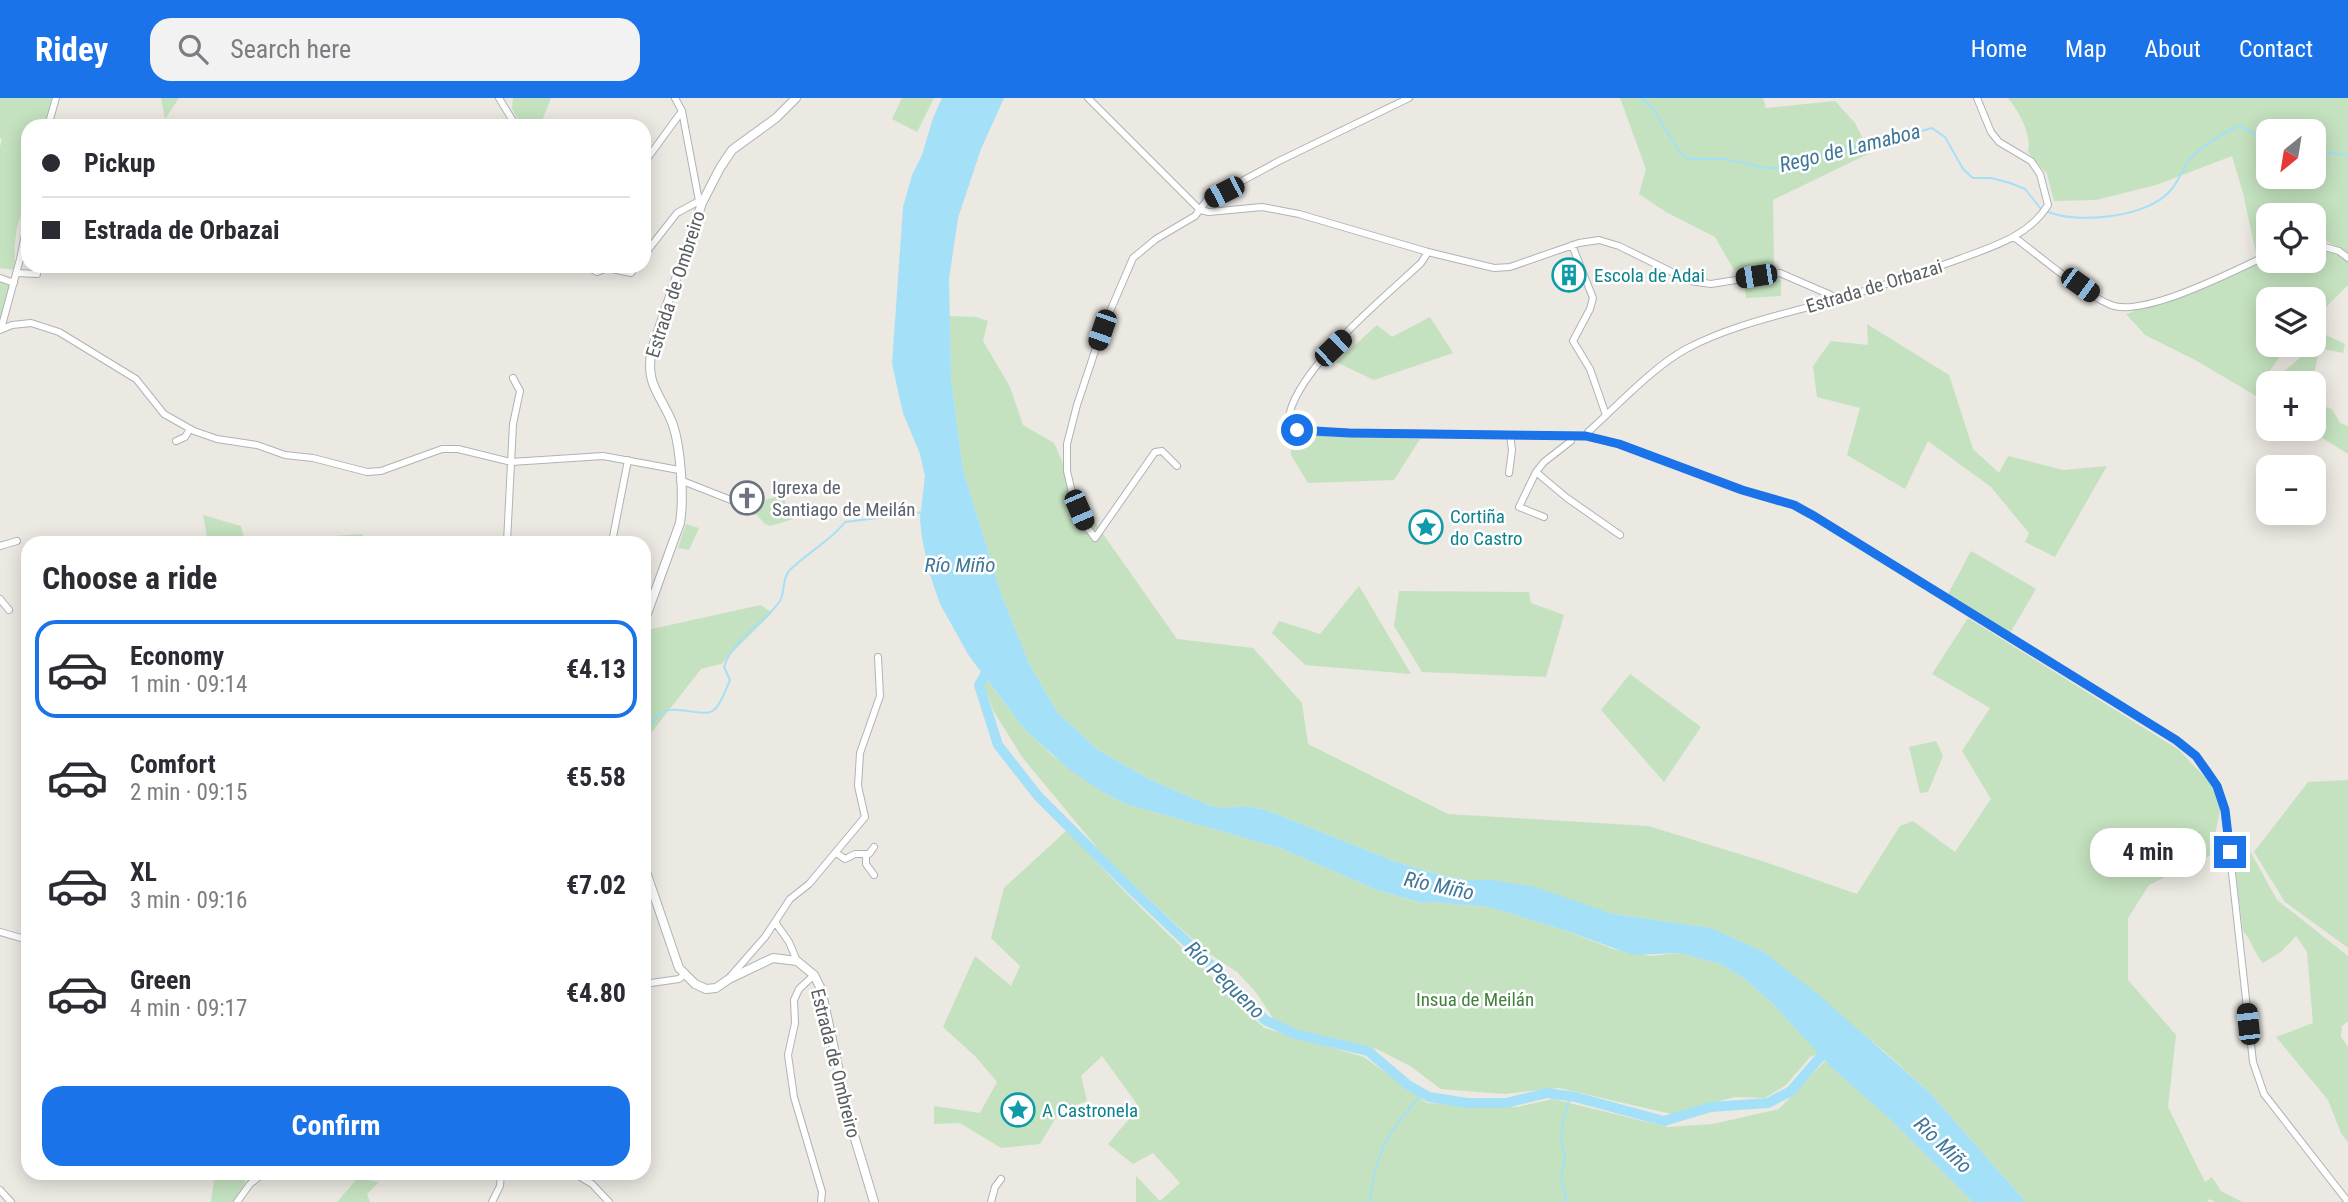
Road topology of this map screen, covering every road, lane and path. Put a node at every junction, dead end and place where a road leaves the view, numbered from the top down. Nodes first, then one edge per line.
1 (56, 98) edge
2 (499, 98) edge
3 (676, 98) edge
4 (796, 98) edge
5 (1087, 98) edge
6 (1409, 98) edge
7 (1977, 98) edge
8 (682, 111) junction
9 (50, 119) edge
10 (512, 119) edge
11 (651, 153) edge
12 (700, 202) junction
13 (1200, 210) junction
14 (2014, 237) junction
15 (1572, 245) junction
16 (651, 246) edge
17 (2326, 247) edge
18 (1428, 252) junction
19 (21, 254) edge
20 (2348, 258) edge
21 (2256, 261) edge
22 (17, 273) junction
23 (37, 274) dead end
24 (0, 278) edge
25 (14, 283) junction
26 (1826, 293) junction
27 (1836, 299) junction
28 (1828, 302) junction
29 (0, 330) edge
30 (513, 377) dead end
31 (1606, 415) junction
32 (190, 429) junction
33 (1510, 435) junction
34 (1571, 437) junction
35 (1589, 437) junction
36 (176, 441) dead end
37 (628, 460) junction
38 (511, 462) junction
39 (1177, 466) dead end
40 (679, 470) junction
41 (1536, 472) junction
42 (1509, 473) dead end
43 (680, 480) junction
44 (731, 500) dead end
45 (1544, 517) dead end
46 (1620, 535) dead end
47 (507, 536) edge
48 (613, 536) edge
49 (17, 541) dead end
50 (0, 546) edge
51 (0, 599) edge
52 (651, 603) edge
53 (9, 610) dead end
54 (878, 657) dead end
55 (874, 847) dead end
56 (836, 853) junction
57 (866, 855) junction
58 (874, 876) dead end
59 (651, 886) edge
60 (775, 922) junction
61 (0, 932) edge
62 (21, 938) edge
63 (797, 961) junction
64 (684, 975) junction
65 (814, 975) junction
66 (729, 979) junction
67 (651, 983) edge
68 (1001, 1179) dead end
69 (255, 1180) edge
70 (500, 1180) edge
71 (585, 1180) edge
72 (0, 1190) edge
73 (11, 1202) edge
74 (237, 1202) edge
75 (492, 1202) edge
76 (609, 1202) edge
77 (821, 1202) edge
78 (874, 1202) edge
79 (991, 1202) edge
80 (2348, 1202) edge

1 - 9 street
2 - 10 street
3 - 8 street
4 - 12 street, Estrada de Ombreiro
5 - 13 street
6 - 13 street
7 - 14 street, Estrada de Orbazai
8 - 11 street
8 - 12 street
12 - 16 street
12 - 40 street, Estrada de Ombreiro
13 - 18 street
13 - 39 street
14 - 21 street
14 - 27 street, Estrada de Orbazai
15 - 18 street
15 - 26 street
15 - 31 street
17 - 20 street
18 - 33 street
19 - 22 street
22 - 23 street
22 - 25 street
24 - 25 street
25 - 29 street
26 - 27 street
26 - 28 street
27 - 28 street, Estrada de Orbazai
28 - 31 street, Estrada de Orbazai
29 - 32 street
30 - 38 street
31 - 35 street, Estrada de Orbazai
32 - 36 street
32 - 38 street
33 - 34 street
33 - 42 street
34 - 35 street
34 - 41 street
35 - 80 street
37 - 38 street
37 - 40 street
37 - 48 street
38 - 47 street
40 - 43 street, Estrada de Ombreiro
41 - 45 street
41 - 46 street
43 - 44 street
43 - 52 street, Estrada de Ombreiro
49 - 50 street
51 - 53 street
54 - 56 street
55 - 57 street
56 - 57 street
56 - 60 street
57 - 58 street
59 - 64 street
60 - 63 street
60 - 66 street
61 - 62 street
63 - 65 street, Estrada de Ombreiro
63 - 66 street
64 - 66 street
64 - 67 street
65 - 77 street
65 - 78 street, Estrada de Ombreiro
68 - 79 street
69 - 74 street
70 - 75 street
71 - 76 street
72 - 73 street

